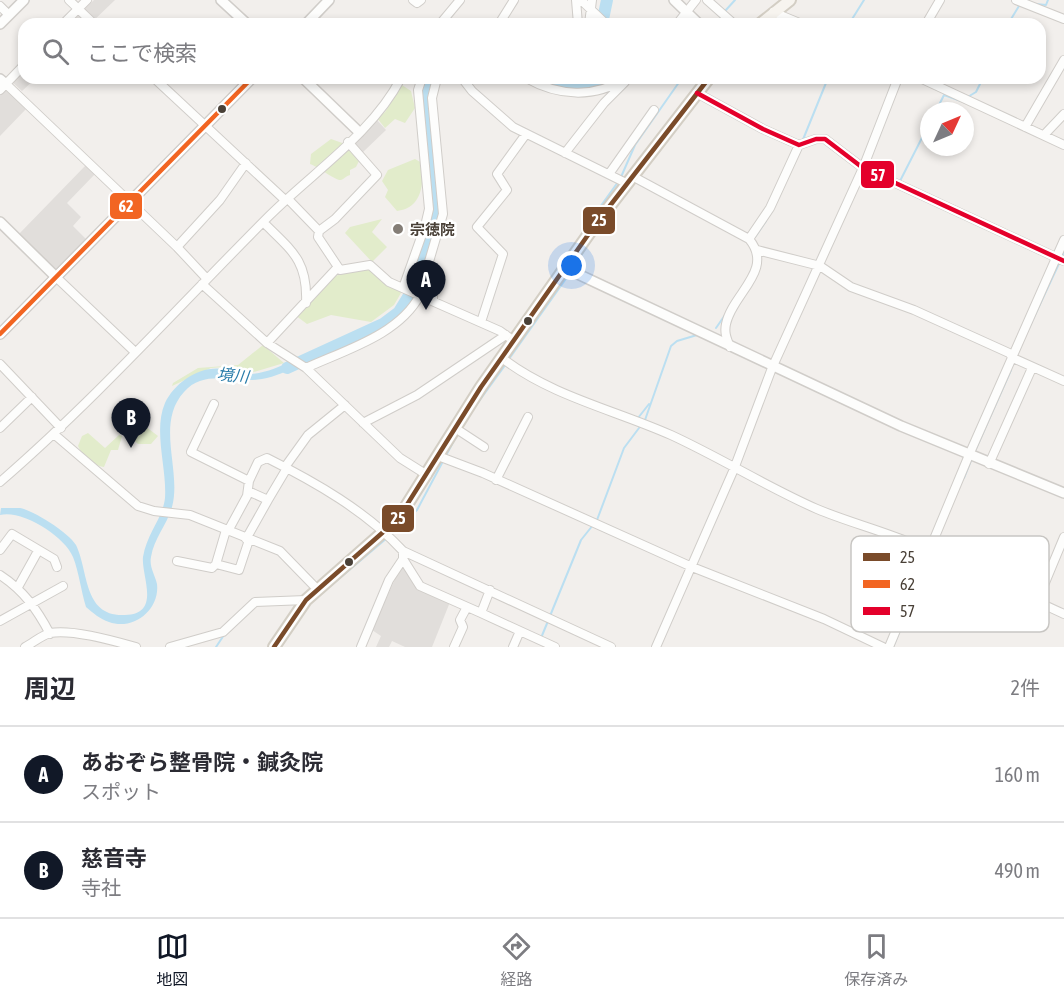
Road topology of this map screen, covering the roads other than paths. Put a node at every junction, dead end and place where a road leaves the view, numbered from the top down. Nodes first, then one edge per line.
1 (24, 0) edge
2 (69, 0) edge
3 (87, 0) edge
4 (221, 0) edge
5 (329, 0) edge
6 (413, 0) edge
7 (421, 0) edge
8 (460, 0) edge
9 (514, 0) edge
10 (576, 0) edge
11 (581, 0) edge
12 (592, 0) edge
13 (674, 0) edge
14 (696, 0) edge
15 (707, 0) edge
16 (790, 0) edge
17 (940, 0) edge
18 (1016, 0) edge
19 (0, 6) edge
20 (78, 9) junction
21 (591, 9) junction
22 (686, 12) junction
23 (773, 12) junction
24 (9, 15) junction
25 (69, 18) edge
26 (88, 18) edge
27 (240, 18) edge
28 (312, 18) edge
29 (445, 18) edge
30 (503, 18) edge
31 (578, 18) edge
32 (590, 18) edge
33 (600, 18) edge
34 (682, 18) edge
35 (692, 18) edge
36 (727, 18) edge
37 (766, 18) edge
38 (788, 18) edge
39 (930, 18) edge
40 (1064, 20) edge
41 (0, 24) edge
42 (1064, 60) edge
43 (18, 70) edge
44 (2, 84) edge
45 (161, 84) edge
46 (246, 84) edge
47 (309, 84) edge
48 (398, 84) edge
49 (420, 84) edge
50 (436, 84) edge
51 (467, 84) edge
52 (537, 84) edge
53 (612, 84) edge
54 (621, 84) edge
55 (704, 84) edge
56 (896, 84) edge
57 (933, 84) edge
58 (697, 93) junction
59 (654, 110) dead end
60 (1064, 114) edge
61 (205, 124) junction
62 (1025, 127) junction
63 (359, 132) junction
64 (526, 134) junction
65 (1044, 135) junction
66 (348, 142) junction
67 (799, 145) junction
68 (1064, 145) edge
69 (565, 153) junction
70 (246, 163) junction
71 (863, 168) junction
72 (609, 174) junction
73 (629, 179) junction
74 (286, 199) junction
75 (130, 201) junction
76 (0, 222) edge
77 (263, 222) junction
78 (319, 231) junction
79 (749, 239) junction
80 (1064, 240) edge
81 (177, 246) junction
82 (757, 250) junction
83 (416, 257) junction
84 (1060, 259) edge
85 (428, 264) junction
86 (820, 266) junction
87 (337, 268) junction
88 (570, 270) junction
89 (56, 277) junction
90 (205, 282) junction
91 (404, 288) junction
92 (418, 295) junction
93 (433, 301) junction
94 (306, 303) junction
95 (481, 322) junction
96 (0, 334) edge
97 (510, 338) junction
98 (267, 343) junction
99 (730, 347) junction
100 (135, 352) junction
101 (1012, 357) junction
102 (502, 358) junction
103 (0, 364) edge
104 (305, 367) junction
105 (772, 368) junction
106 (1032, 368) junction
107 (1064, 381) edge
108 (32, 397) junction
109 (214, 404) dead end
110 (345, 405) junction
111 (528, 417) dead end
112 (363, 423) junction
113 (0, 428) edge
114 (62, 428) junction
115 (454, 428) junction
116 (55, 435) junction
117 (484, 447) dead end
118 (438, 456) junction
119 (971, 456) junction
120 (989, 464) junction
121 (286, 468) junction
122 (734, 470) junction
123 (427, 475) junction
124 (496, 480) junction
125 (249, 481) junction
126 (0, 482) edge
127 (248, 491) junction
128 (1064, 494) edge
129 (268, 500) junction
130 (227, 530) junction
131 (385, 532) junction
132 (888, 536) edge
133 (936, 536) edge
134 (1064, 537) edge
135 (247, 539) junction
136 (0, 550) edge
137 (38, 551) junction
138 (403, 555) junction
139 (177, 561) dead end
140 (216, 564) junction
141 (57, 567) dead end
142 (692, 567) junction
143 (1049, 573) edge
144 (0, 575) edge
145 (63, 586) dead end
146 (18, 587) junction
147 (317, 589) junction
148 (490, 590) junction
149 (306, 600) junction
150 (31, 604) junction
151 (466, 607) junction
152 (1049, 607) edge
153 (482, 613) junction
154 (1064, 614) edge
155 (0, 621) edge
156 (520, 631) junction
157 (851, 632) edge
158 (851, 632) edge
159 (896, 632) edge
160 (50, 633) junction
161 (25, 647) edge
162 (136, 647) edge
163 (170, 647) edge
164 (274, 647) edge
165 (361, 647) edge
166 (454, 647) edge
167 (513, 647) edge
168 (555, 647) edge
169 (611, 647) edge
170 (656, 647) edge
171 (883, 647) edge
172 (890, 647) edge

1 - 24 street
2 - 20 street
3 - 20 street
4 - 27 street
5 - 28 street
6 - 7 street
8 - 29 street
9 - 30 street
10 - 31 street
11 - 21 street
12 - 21 street
13 - 22 street
14 - 22 street
15 - 36 street
16 - 23 main road
17 - 39 street
18 - 40 street
19 - 24 street
20 - 25 street
20 - 26 street
21 - 32 street
21 - 33 street
22 - 34 street
22 - 35 street
23 - 37 main road
23 - 38 street
24 - 41 street
42 - 62 street
43 - 44 street
44 - 75 street
45 - 61 street
46 - 61 street
47 - 63 street
48 - 63 street
49 - 83 street
50 - 85 street
51 - 64 street
52 - 53 street
54 - 69 street
55 - 58 main road
56 - 71 street
57 - 62 street
58 - 67 street
58 - 73 main road
59 - 72 street
60 - 65 street
61 - 70 street
61 - 75 street
62 - 65 street
63 - 66 street
64 - 69 street
64 - 95 street
65 - 68 street
66 - 74 street
66 - 78 street
67 - 71 street
67 - 79 street
69 - 72 street
70 - 74 street
70 - 81 street
71 - 84 street
71 - 86 street
72 - 73 street
73 - 79 street
73 - 88 main road
74 - 77 street
74 - 78 street
75 - 81 street
75 - 89 street
76 - 89 street
77 - 90 street
77 - 94 street
78 - 87 street
79 - 82 street
80 - 84 street
81 - 90 street
82 - 86 street
82 - 99 street
83 - 85 street
83 - 91 street
84 - 101 street
85 - 93 street
86 - 101 street
86 - 105 street
87 - 91 street
87 - 94 street
88 - 97 main road
88 - 99 street
89 - 96 street
89 - 100 street
90 - 98 street
90 - 100 street
91 - 92 street
92 - 93 street
92 - 104 street
93 - 95 street
94 - 98 street
95 - 97 street
97 - 102 main road
97 - 112 street
98 - 104 street
99 - 105 street
100 - 114 street
101 - 106 street
101 - 119 street
102 - 115 main road
102 - 122 street
103 - 108 street
104 - 110 street
105 - 119 street
105 - 122 street
106 - 107 street
106 - 120 street
108 - 113 street
108 - 114 street
109 - 125 street
110 - 112 street
110 - 121 street
111 - 124 street
112 - 123 street
114 - 116 street
115 - 117 street
115 - 118 main road
116 - 126 street
116 - 130 street
118 - 123 main road
118 - 124 street
119 - 120 street
119 - 133 street
120 - 128 street
121 - 125 street
121 - 129 street
121 - 131 street
122 - 132 street
122 - 142 street
123 - 131 main road
124 - 142 street
125 - 127 street
127 - 129 street
127 - 130 street
129 - 135 street
130 - 135 street
130 - 140 street
131 - 138 street
131 - 147 main road
134 - 143 street
135 - 140 street
135 - 147 street
136 - 137 street
137 - 141 street
137 - 146 street
138 - 148 street
138 - 151 street
138 - 165 street
139 - 140 street
142 - 158 street
142 - 170 street
144 - 146 street
145 - 150 street
146 - 150 street
147 - 149 main road
148 - 153 street
148 - 169 street
149 - 163 street
149 - 164 main road
150 - 155 street
150 - 160 street
151 - 153 street
151 - 166 street
152 - 154 street
153 - 156 street
156 - 167 street
156 - 168 street
157 - 171 street
159 - 172 street
160 - 161 street
160 - 162 street

